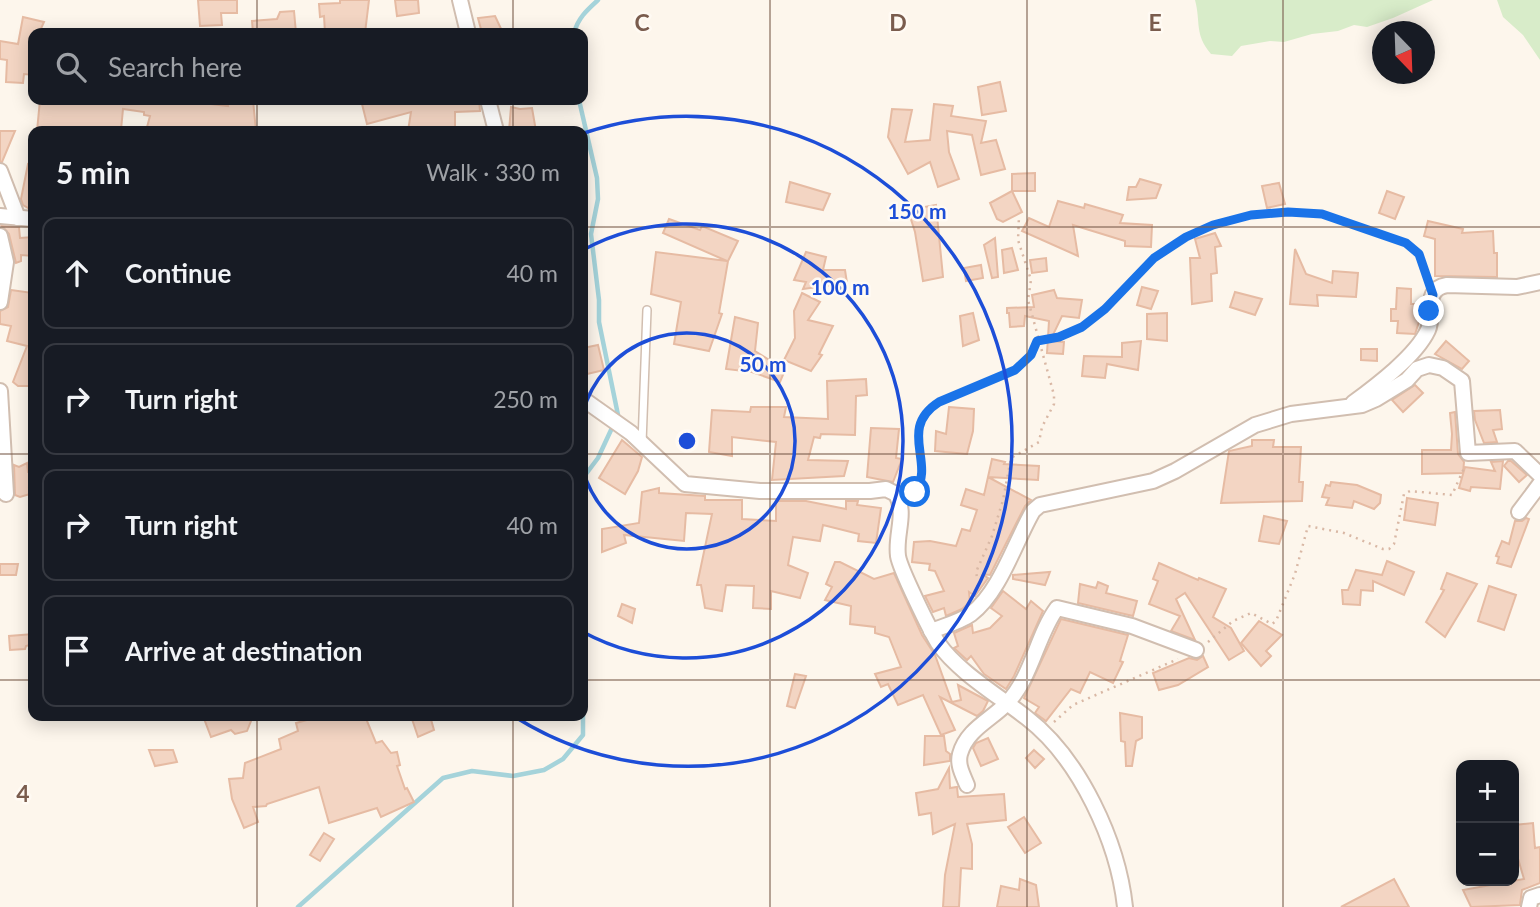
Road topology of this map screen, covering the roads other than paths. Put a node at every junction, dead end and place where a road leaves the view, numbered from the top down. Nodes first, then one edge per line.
1 (460, 0) edge
2 (467, 28) edge
3 (489, 105) edge
4 (495, 126) edge
5 (0, 172) edge
6 (0, 216) edge
7 (18, 218) junction
8 (28, 219) edge
9 (0, 236) edge
10 (1540, 282) edge
11 (0, 302) edge
12 (647, 310) dead end
13 (0, 391) edge
14 (588, 403) edge
15 (1347, 407) junction
16 (636, 438) junction
17 (1540, 475) edge
18 (1540, 484) edge
19 (6, 494) dead end
20 (1519, 512) dead end
21 (931, 631) junction
22 (1196, 650) road end
23 (1007, 703) junction
24 (967, 785) dead end
25 (1540, 895) edge
26 (1125, 907) edge
27 (1529, 907) edge

1 - 2 street
3 - 4 street
5 - 7 street
6 - 7 street
7 - 8 street
9 - 11 street
10 - 15 street
12 - 16 lane
13 - 19 street
14 - 16 street
15 - 17 street
15 - 21 street
16 - 21 street
18 - 20 street
21 - 23 street
22 - 23 street
23 - 24 street
23 - 26 street
25 - 27 street

